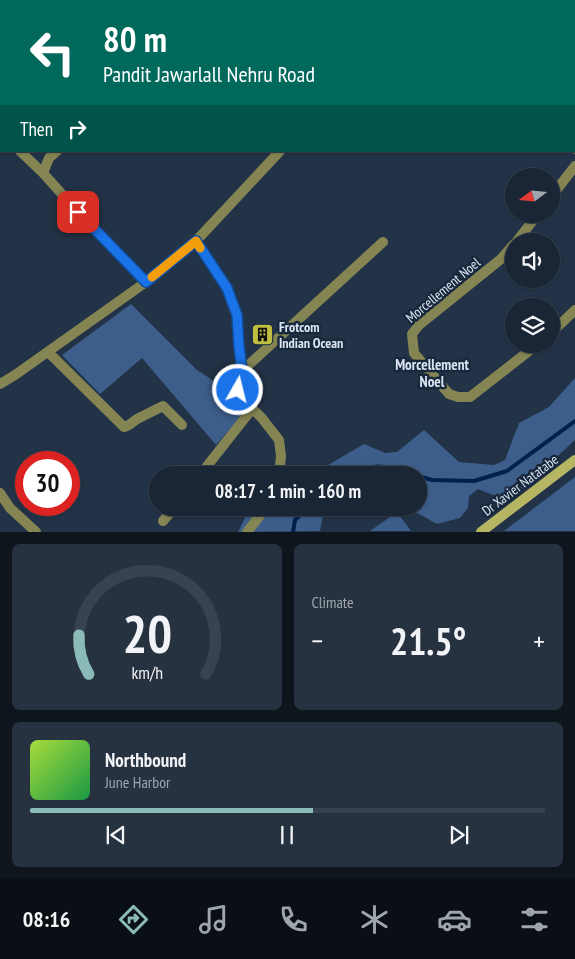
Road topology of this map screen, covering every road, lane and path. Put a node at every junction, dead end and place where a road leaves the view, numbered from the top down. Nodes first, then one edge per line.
1 (21, 152) edge
2 (56, 152) edge
3 (279, 152) edge
4 (575, 166) edge
5 (43, 172) junction
6 (560, 185) edge
7 (531, 223) edge
8 (523, 233) edge
9 (196, 241) junction
10 (383, 242) dead end
11 (505, 254) edge
12 (146, 282) junction
13 (575, 310) edge
14 (560, 324) edge
15 (48, 352) junction
16 (526, 353) edge
17 (242, 371) junction
18 (0, 384) edge
19 (252, 409) junction
20 (182, 425) dead end
21 (575, 460) edge
22 (207, 466) edge
23 (280, 466) edge
24 (0, 493) edge
25 (167, 516) edge
26 (260, 516) edge
27 (163, 521) dead end
28 (36, 532) edge
29 (247, 532) edge
30 (481, 532) edge

1 - 5 street
2 - 5 street
3 - 9 street
4 - 6 street
5 - 12 street
7 - 8 street
9 - 12 street
9 - 17 street
10 - 17 street
11 - 16 street, Morcellement Noel
12 - 15 street
13 - 14 street
15 - 18 street
15 - 20 street
17 - 19 street
19 - 22 street
19 - 23 street
21 - 30 main road, Dr Xavier Natatabe
24 - 28 street
25 - 27 street
26 - 29 street

